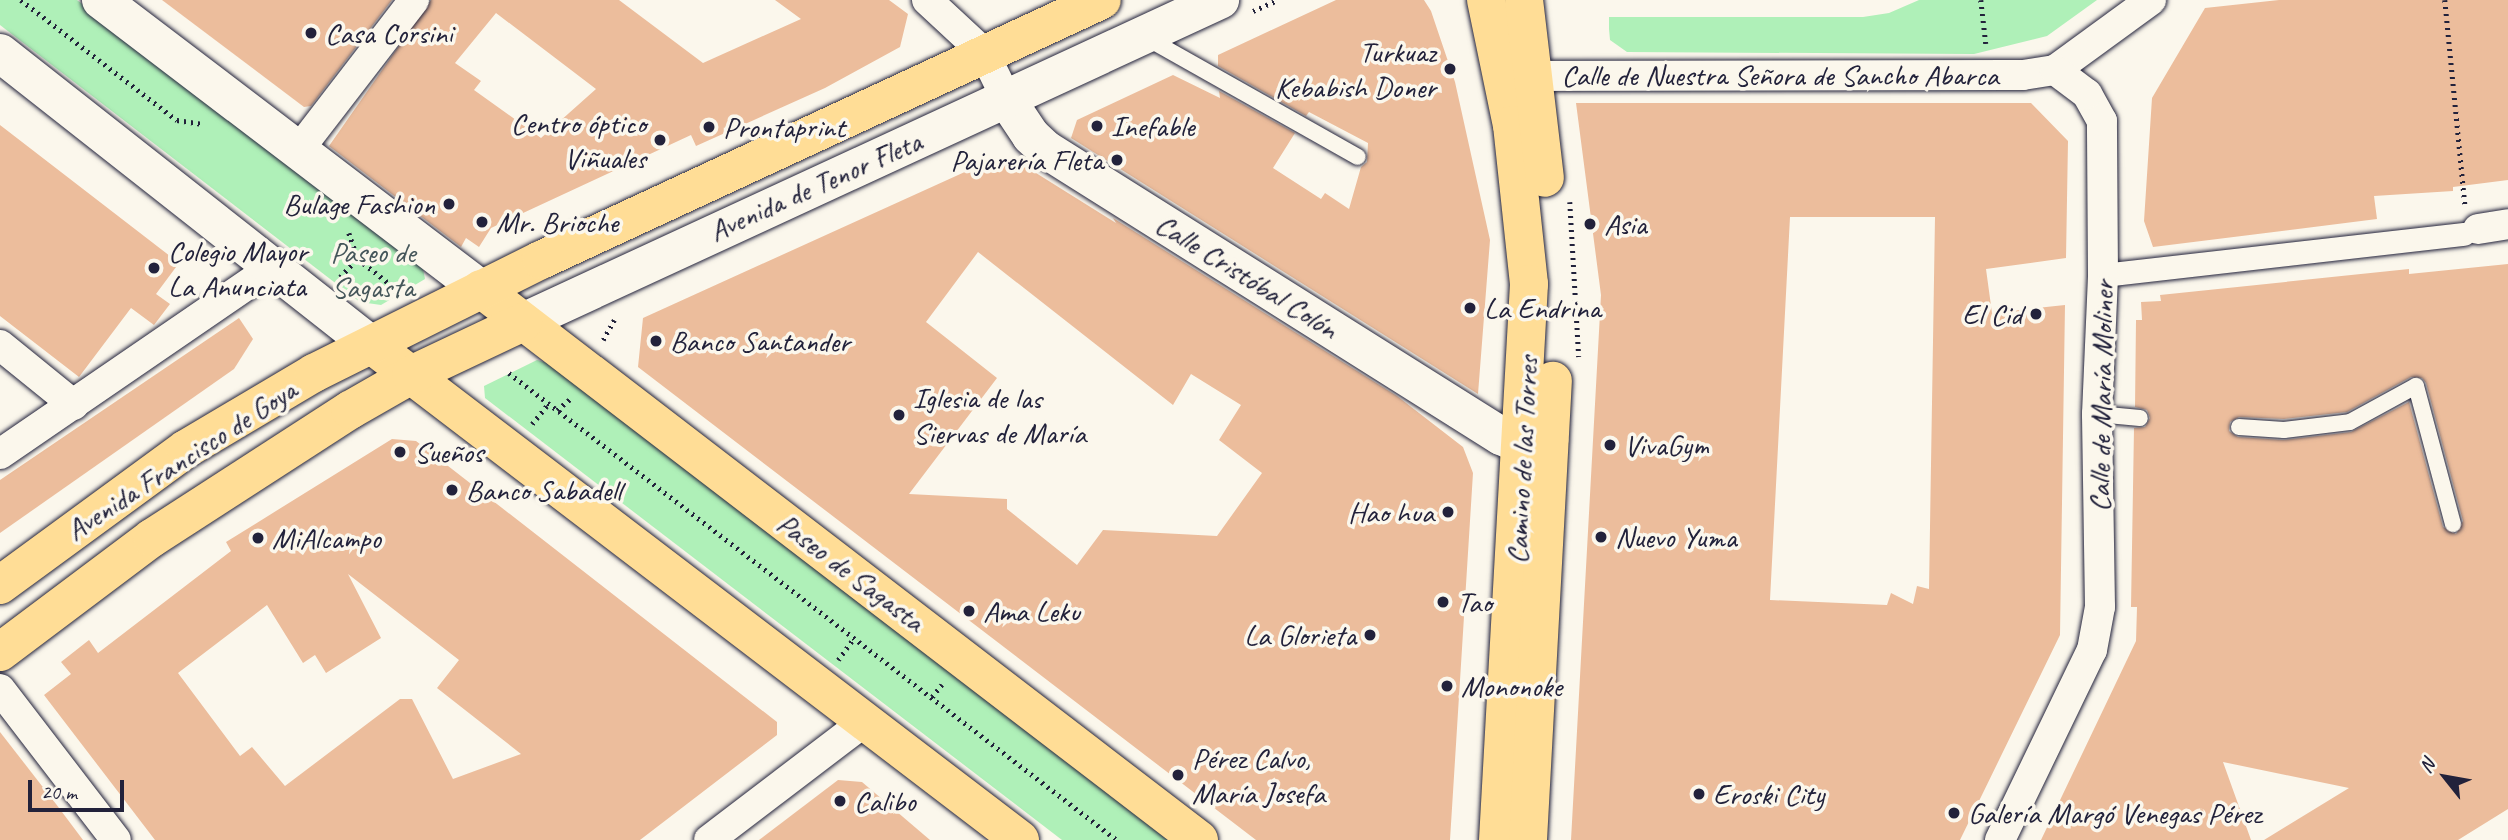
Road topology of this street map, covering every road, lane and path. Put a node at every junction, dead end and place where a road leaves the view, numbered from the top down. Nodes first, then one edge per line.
1 (21, 0) edge
2 (101, 0) edge
3 (414, 0) edge
4 (927, 0) edge
5 (1102, 0) edge
6 (1220, 0) edge
7 (1486, 0) edge
8 (1524, 0) edge
9 (1980, 0) edge
10 (2151, 0) edge
11 (2445, 0) edge
12 (1143, 36) junction
13 (1986, 38) dead end
14 (0, 52) edge
15 (984, 53) junction
16 (2055, 71) junction
17 (1520, 76) junction
18 (1007, 100) junction
19 (177, 120) dead end
20 (297, 152) junction
21 (1358, 157) dead end
22 (2465, 183) dead end
23 (2508, 224) edge
24 (2471, 231) joint
25 (371, 244) dead end
26 (358, 259) junction
27 (276, 265) junction
28 (2103, 275) junction
29 (334, 282) dead end
30 (481, 289) junction
31 (402, 293) dead end
32 (523, 323) junction
33 (0, 345) edge
34 (373, 346) junction
35 (509, 373) dead end
36 (411, 375) junction
37 (549, 403) junction
38 (74, 405) junction
39 (2096, 414) junction
40 (2140, 418) dead end
41 (2239, 426) dead end
42 (527, 430) dead end
43 (1537, 442) junction
44 (0, 454) edge
45 (2453, 524) dead end
46 (0, 585) edge
47 (854, 638) junction
48 (0, 652) edge
49 (833, 666) dead end
50 (0, 689) edge
51 (864, 722) junction
52 (116, 840) edge
53 (709, 840) edge
54 (1020, 840) edge
55 (1117, 840) edge
56 (1199, 840) edge
57 (1498, 840) edge
58 (1528, 840) edge
59 (2000, 840) edge

1 - 19 path
2 - 20 main road, Paseo de Sagasta
3 - 20 street
4 - 15 street
5 - 15 main road, Avenida de Tenor Fleta
6 - 12 main road, Avenida de Tenor Fleta
7 - 17 main road, Camino de las Torres
8 - 17 main road, Camino de las Torres
9 - 13 path
10 - 16 street
11 - 22 path
12 - 18 main road, Avenida de Tenor Fleta
12 - 21 lane
14 - 27 main road
15 - 18 street, Calle Cristóbal Colón
15 - 30 main road, Avenida de Tenor Fleta
16 - 17 street, Calle de Nuestra Señora de Sancho Abarca
16 - 28 street, Calle de María Moliner
17 - 43 main road, Camino de las Torres
18 - 32 main road, Avenida de Tenor Fleta
18 - 43 main road, Calle Cristóbal Colón
20 - 30 main road, Paseo de Sagasta
23 - 24 street
24 - 28 street
25 - 26 path
26 - 29 path
26 - 31 path
27 - 34 main road
27 - 38 street
28 - 39 street, Calle de María Moliner
30 - 32 main road, Paseo de Sagasta
30 - 34 main road, Avenida Francisco de Goya
32 - 36 main road, Avenida de Tenor Fleta
32 - 56 main road, Paseo de Sagasta
33 - 38 street
34 - 36 main road
34 - 46 main road, Avenida Francisco de Goya
35 - 37 path, Paseo de Sagasta
36 - 48 main road, Avenida Francisco de Goya
36 - 51 main road
37 - 42 path
37 - 47 path, Paseo de Sagasta
38 - 44 street
39 - 40 lane
39 - 59 street, Calle de María Moliner
41 - 45 lane
43 - 57 main road, Camino de las Torres
43 - 58 main road, Camino de las Torres
47 - 49 path, Paseo de Sagasta
47 - 55 path, Paseo de Sagasta
50 - 52 street
51 - 53 street
51 - 54 main road

